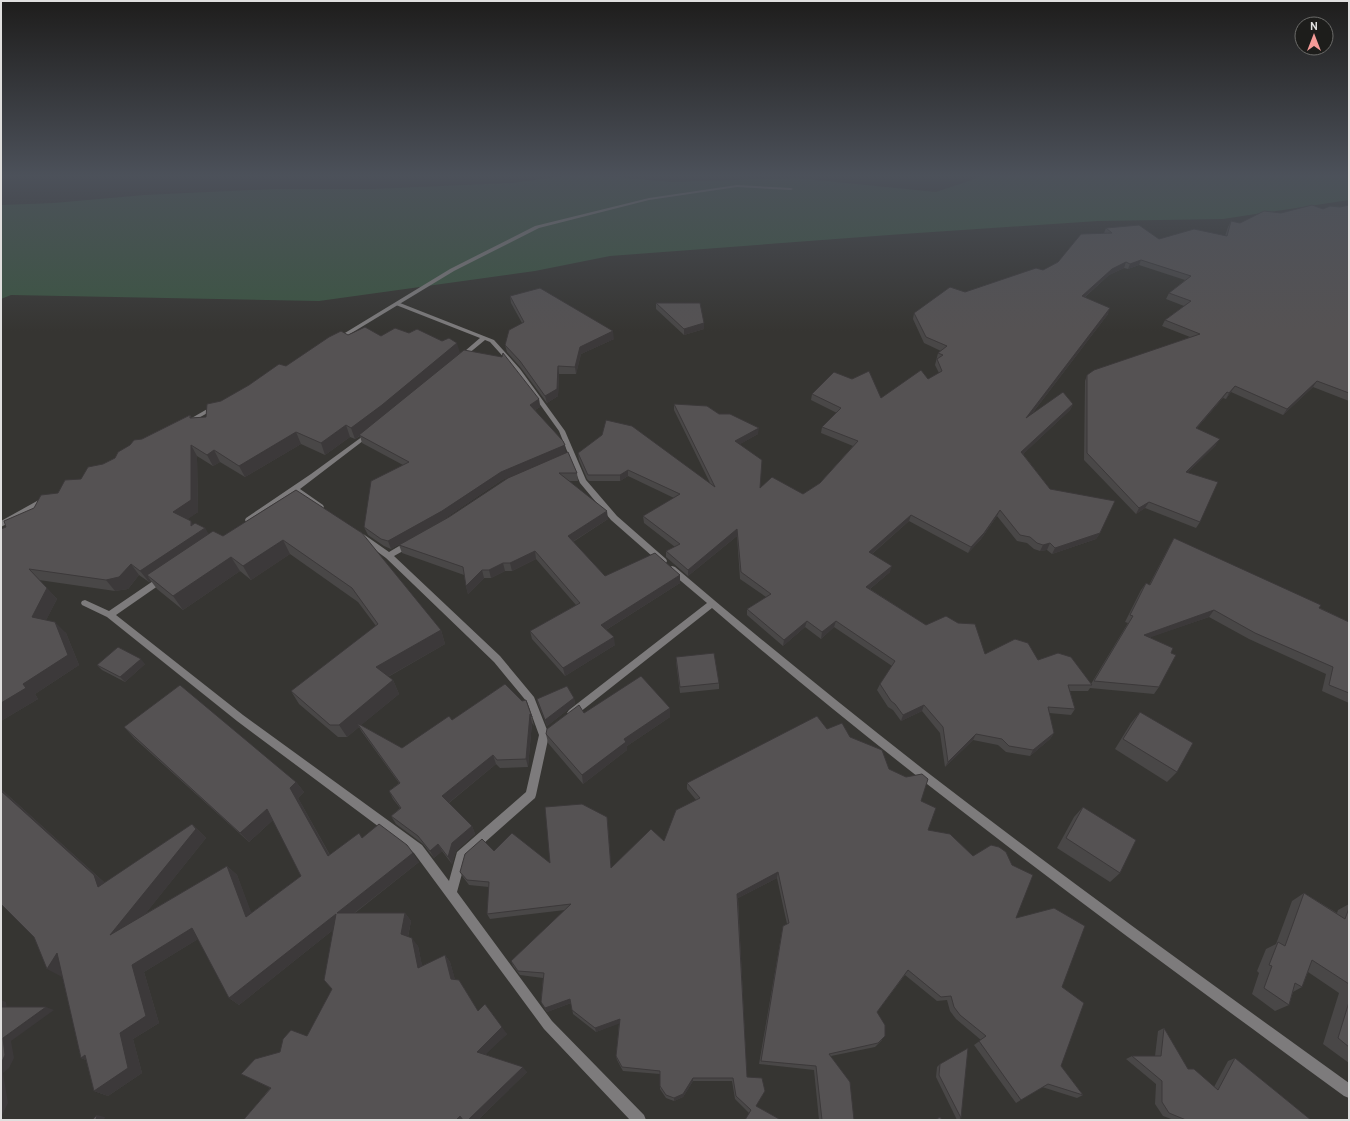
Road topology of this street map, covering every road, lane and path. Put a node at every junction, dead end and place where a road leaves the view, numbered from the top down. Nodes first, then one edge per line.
1 (540, 226) edge
2 (398, 304) junction
3 (484, 338) junction
4 (335, 341) edge
5 (455, 363) edge
6 (225, 401) edge
7 (178, 427) edge
8 (377, 428) edge
9 (295, 489) junction
10 (55, 494) edge
11 (326, 511) edge
12 (1, 524) edge
13 (243, 524) edge
14 (352, 529) edge
15 (415, 541) edge
16 (389, 556) junction
17 (166, 576) edge
18 (85, 603) dead end
19 (712, 604) junction
20 (110, 615) junction
21 (563, 720) edge
22 (451, 893) junction
23 (1349, 1091) edge
24 (639, 1120) edge

1 - 2 street
2 - 3 street
2 - 4 street
3 - 5 street
3 - 19 street
6 - 7 street
8 - 9 street
9 - 11 street
9 - 13 street
10 - 12 street
14 - 16 street
15 - 16 street
16 - 22 street
17 - 20 street
18 - 20 street
19 - 21 street
19 - 23 street
20 - 22 street
22 - 24 street

